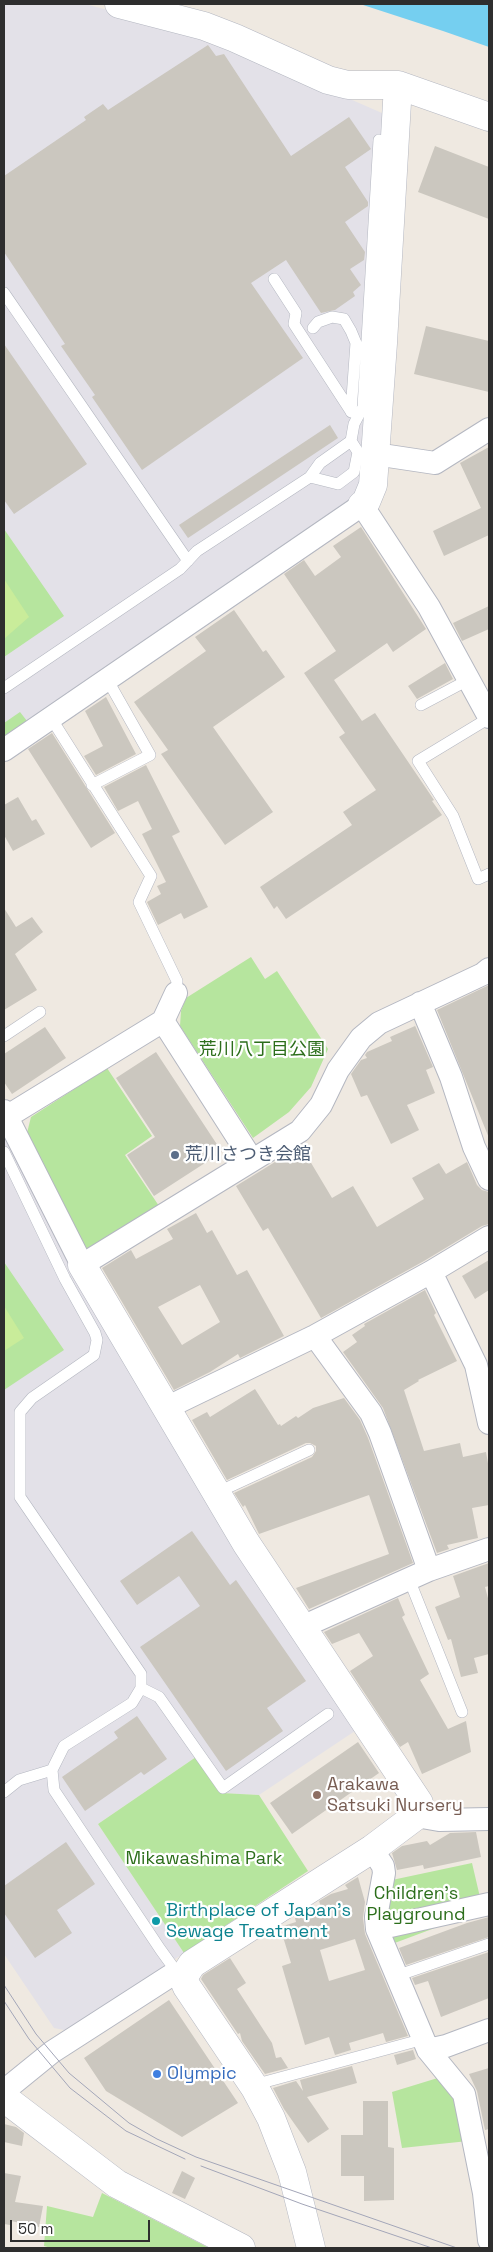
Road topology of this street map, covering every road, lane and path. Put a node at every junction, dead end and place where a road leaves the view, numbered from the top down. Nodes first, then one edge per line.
1 (119, 4) edge
2 (398, 85) junction
3 (489, 117) edge
4 (379, 140) dead end
5 (274, 279) dead end
6 (4, 293) edge
7 (313, 328) dead end
8 (350, 410) junction
9 (354, 424) junction
10 (489, 429) edge
11 (351, 441) junction
12 (375, 454) junction
13 (310, 477) junction
14 (362, 505) junction
15 (188, 561) junction
16 (106, 679) junction
17 (470, 679) junction
18 (4, 688) edge
19 (421, 705) dead end
20 (489, 717) edge
21 (51, 718) junction
22 (4, 750) edge
23 (92, 785) junction
24 (489, 874) edge
25 (489, 969) edge
26 (176, 994) joint
27 (420, 1003) junction
28 (40, 1012) dead end
29 (163, 1021) junction
30 (4, 1036) edge
31 (6, 1114) edge
32 (4, 1152) edge
33 (252, 1160) junction
34 (489, 1179) edge
35 (489, 1237) edge
36 (82, 1265) junction
37 (431, 1272) junction
38 (315, 1336) junction
39 (166, 1408) junction
40 (489, 1422) edge
41 (309, 1450) dead end
42 (216, 1493) junction
43 (489, 1549) edge
44 (429, 1570) junction
45 (409, 1579) junction
46 (302, 1627) junction
47 (141, 1688) junction
48 (462, 1712) dead end
49 (328, 1714) dead end
50 (52, 1770) junction
51 (4, 1792) edge
52 (416, 1816) junction
53 (489, 1819) edge
54 (372, 1848) junction
55 (489, 1904) edge
56 (377, 1929) junction
57 (489, 1944) edge
58 (185, 1973) junction
59 (398, 1975) junction
60 (489, 2030) edge
61 (426, 2044) junction
62 (255, 2088) junction
63 (4, 2091) edge
64 (4, 2098) edge
65 (482, 2140) edge
66 (489, 2240) edge
67 (241, 2248) edge
68 (311, 2248) edge

1 - 2 street
2 - 3 street
2 - 12 street
4 - 9 lane
5 - 8 lane
6 - 15 lane
7 - 8 lane
8 - 9 lane
9 - 11 lane
10 - 12 street
11 - 13 lane
11 - 13 lane
12 - 14 street
13 - 15 lane
14 - 16 street
14 - 17 street
15 - 18 lane
16 - 21 street
16 - 23 lane
17 - 19 lane
17 - 20 street
20 - 24 lane
21 - 22 street
21 - 23 lane
23 - 26 lane
25 - 27 street
26 - 29 street
27 - 33 street
27 - 34 street
28 - 30 lane
29 - 31 street
29 - 33 street
31 - 36 street
32 - 47 lane
33 - 36 street
35 - 37 street
36 - 39 street
37 - 38 street
37 - 40 street
38 - 39 street
38 - 44 street
39 - 42 street
41 - 42 lane
42 - 46 street
43 - 44 street
44 - 45 street
45 - 46 street
45 - 48 lane
46 - 52 street
47 - 49 lane
47 - 50 lane
50 - 51 lane
50 - 58 lane
52 - 53 street
52 - 54 street
54 - 56 street
54 - 58 street
55 - 56 street
56 - 59 street
57 - 59 lane
58 - 62 street
58 - 63 street
59 - 61 street
60 - 61 street
61 - 62 lane
61 - 65 street
62 - 68 street
64 - 67 street
65 - 66 street

